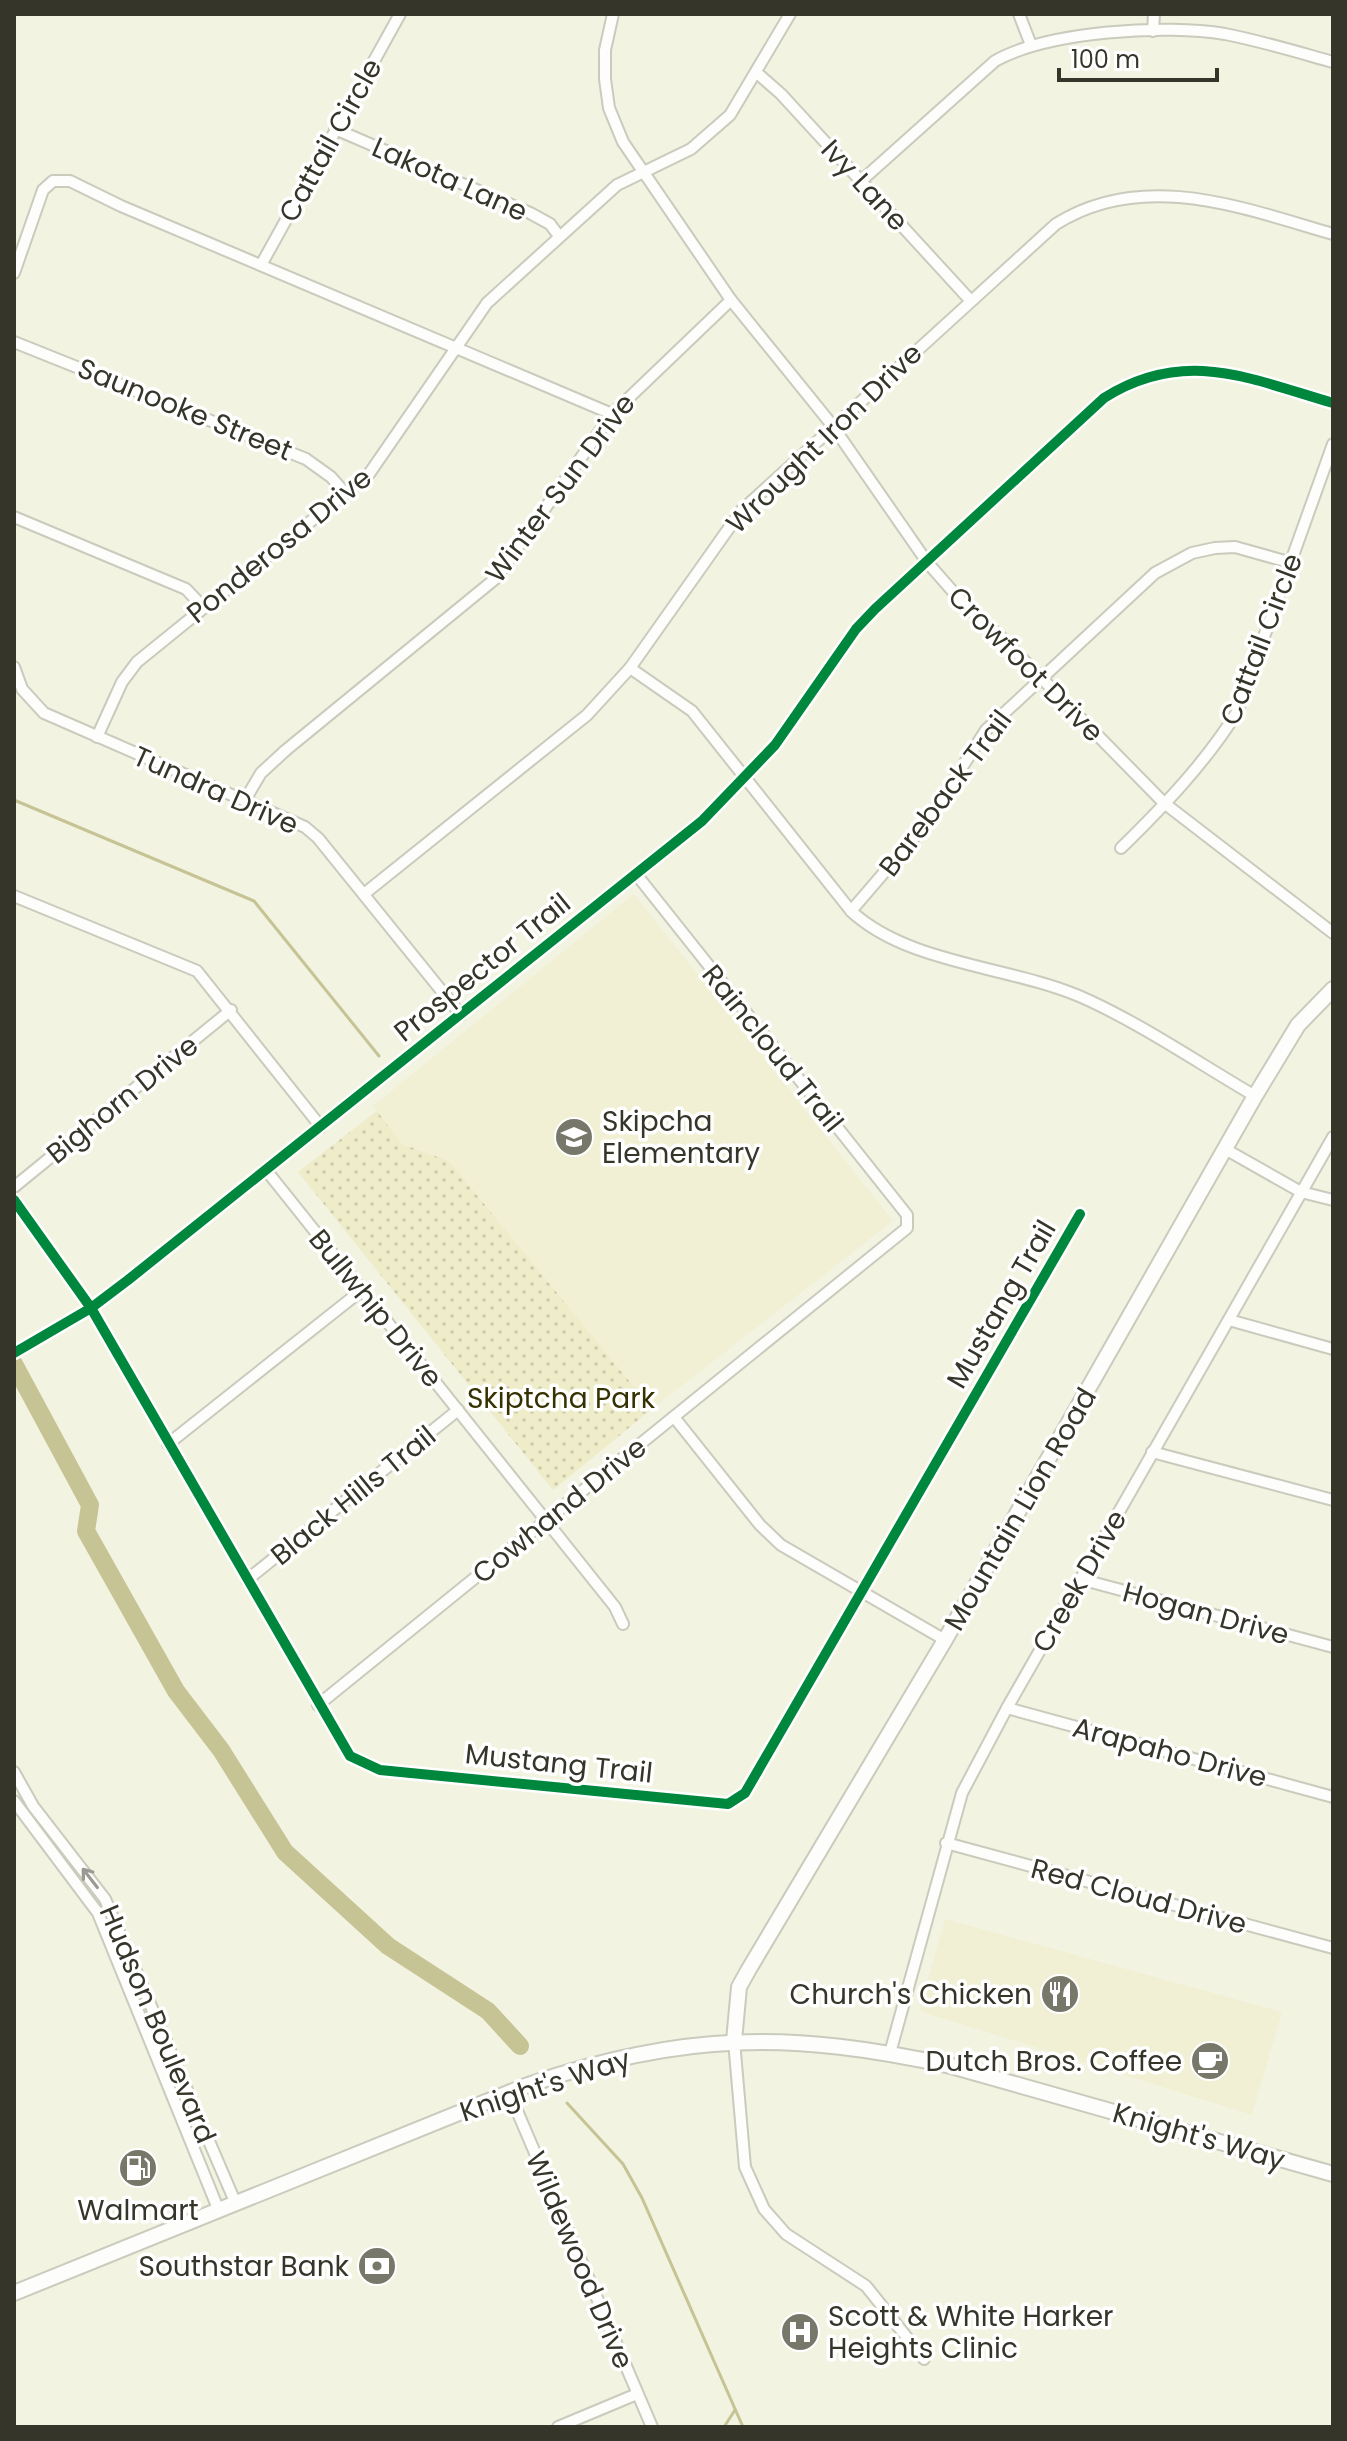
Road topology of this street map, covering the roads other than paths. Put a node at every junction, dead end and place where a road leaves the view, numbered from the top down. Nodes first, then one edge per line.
1 (400, 14) edge
2 (613, 14) edge
3 (790, 14) edge
4 (1019, 14) edge
5 (1154, 14) edge
6 (1153, 31) junction
7 (1031, 45) junction
8 (1333, 62) edge
9 (757, 73) junction
10 (335, 129) junction
11 (641, 172) junction
12 (861, 181) junction
13 (1333, 234) edge
14 (559, 236) junction
15 (261, 265) junction
16 (14, 273) edge
17 (731, 300) junction
18 (970, 300) junction
19 (14, 342) edge
20 (458, 348) junction
21 (1333, 403) edge
22 (612, 414) junction
23 (832, 425) junction
24 (1333, 444) edge
25 (345, 493) junction
26 (14, 517) edge
27 (927, 562) junction
28 (1292, 563) junction
29 (203, 607) junction
30 (14, 667) edge
31 (630, 668) junction
32 (1040, 676) junction
33 (97, 737) junction
34 (746, 779) junction
35 (245, 800) junction
36 (1164, 803) junction
37 (1121, 848) dead end
38 (636, 874) junction
39 (364, 894) junction
40 (14, 896) edge
41 (851, 911) junction
42 (1333, 933) edge
43 (1333, 989) edge
44 (231, 1010) junction
45 (461, 1015) junction
46 (1255, 1096) junction
47 (321, 1127) junction
48 (1333, 1137) edge
49 (1225, 1149) junction
50 (266, 1170) junction
51 (14, 1187) edge
52 (1301, 1192) junction
53 (14, 1200) edge
54 (1333, 1200) edge
55 (1080, 1214) dead end
56 (908, 1222) joint
57 (362, 1290) junction
58 (91, 1308) junction
59 (1229, 1320) junction
60 (1333, 1349) edge
61 (14, 1353) edge
62 (458, 1410) junction
63 (674, 1417) junction
64 (168, 1444) junction
65 (1152, 1452) junction
66 (1333, 1500) edge
67 (547, 1521) junction
68 (1080, 1579) junction
69 (247, 1580) junction
70 (863, 1591) junction
71 (623, 1624) dead end
72 (945, 1640) junction
73 (1333, 1647) edge
74 (318, 1705) junction
75 (1007, 1708) junction
76 (14, 1772) edge
77 (1333, 1797) edge
78 (14, 1801) edge
79 (946, 1843) junction
80 (127, 1948) junction
81 (1333, 1948) edge
82 (115, 1952) junction
83 (734, 2041) junction
84 (167, 2045) junction
85 (154, 2050) junction
86 (890, 2053) junction
87 (509, 2092) junction
88 (198, 2115) junction
89 (182, 2121) junction
90 (1333, 2174) edge
91 (236, 2204) junction
92 (219, 2211) junction
93 (14, 2293) edge
94 (924, 2359) dead end
95 (637, 2394) junction
96 (558, 2427) edge
97 (652, 2427) edge

1 - 10 street, Cattail Circle
2 - 11 street, Crowfoot Drive
3 - 9 street, Ponderosa Drive
4 - 7 street
5 - 6 street
6 - 7 street
6 - 8 street
7 - 12 street
9 - 11 street, Ponderosa Drive
9 - 12 street, Ivy Lane
10 - 14 street, Lakota Lane
10 - 15 street, Cattail Circle
11 - 14 street, Ponderosa Drive
11 - 17 street, Crowfoot Drive
12 - 18 street, Ivy Lane
13 - 18 street, Wrought Iron Drive
14 - 20 street, Ponderosa Drive
15 - 16 street
15 - 20 street
17 - 22 street, Winter Sun Drive
17 - 23 street, Crowfoot Drive
18 - 23 street, Wrought Iron Drive
19 - 25 street, Saunooke Street
20 - 22 street
20 - 25 street, Ponderosa Drive
21 - 27 street, Prospector Trail
22 - 35 street, Winter Sun Drive
23 - 27 street, Crowfoot Drive
23 - 31 street, Wrought Iron Drive
24 - 28 street, Cattail Circle
25 - 29 street, Ponderosa Drive
26 - 29 street
27 - 32 street, Crowfoot Drive
27 - 34 street, Prospector Trail
28 - 32 street, Bareback Trail
28 - 36 street, Cattail Circle
29 - 33 street, Ponderosa Drive
30 - 33 street, Tundra Drive
31 - 34 street
31 - 39 street, Wrought Iron Drive
32 - 36 street, Crowfoot Drive
32 - 41 street, Bareback Trail
33 - 35 street, Tundra Drive
34 - 38 street, Prospector Trail
34 - 41 street
35 - 39 street, Tundra Drive
36 - 37 street, Cattail Circle
36 - 42 street, Crowfoot Drive
38 - 45 street, Prospector Trail
38 - 56 street, Raincloud Trail
39 - 45 street, Tundra Drive
40 - 44 street
41 - 46 street
43 - 46 main road, Mountain Lion Road
44 - 47 street
44 - 51 street, Bighorn Drive
45 - 47 street, Prospector Trail
46 - 49 main road, Mountain Lion Road
47 - 50 street, Prospector Trail
48 - 52 street, Creek Drive
49 - 52 street
49 - 72 main road, Mountain Lion Road
50 - 57 street, Bullwhip Drive
50 - 58 street, Prospector Trail
52 - 54 street
52 - 59 street, Creek Drive
53 - 58 street, Mustang Trail
55 - 70 street, Mustang Trail
56 - 63 street, Cowhand Drive
57 - 62 street, Bullwhip Drive
57 - 64 street
58 - 61 street, Prospector Trail
58 - 64 street, Mustang Trail
59 - 60 street
59 - 65 street, Creek Drive
62 - 67 street, Bullwhip Drive
62 - 69 street, Black Hills Trail
63 - 67 street, Cowhand Drive
63 - 70 street
64 - 69 street, Mustang Trail
65 - 66 street
65 - 68 street, Creek Drive
67 - 71 street, Bullwhip Drive
67 - 74 street, Cowhand Drive
68 - 73 street, Hogan Drive
68 - 75 street, Creek Drive
69 - 74 street, Mustang Trail
70 - 72 street
70 - 74 street, Mustang Trail
72 - 83 main road, Mountain Lion Road
75 - 77 street, Arapaho Drive
75 - 79 street, Creek Drive
80 -> 76 street, Hudson Boulevard
78 - 82 street, Hudson Boulevard
79 - 81 street, Red Cloud Drive
79 - 86 street, Creek Drive
80 - 82 street
80 - 84 street, Hudson Boulevard
82 - 85 street, Hudson Boulevard
83 - 86 main road, Knight's Way
83 - 87 main road, Knight's Way
83 - 94 street
84 - 85 street
84 - 88 street, Hudson Boulevard
85 - 89 street, Hudson Boulevard
86 - 90 main road, Knight's Way
87 - 91 main road, Knight's Way
87 - 95 street, Wildewood Drive
88 - 89 street
88 - 91 street, Hudson Boulevard
89 - 92 street, Hudson Boulevard
91 - 92 main road, Knight's Way
92 - 93 main road, Knight's Way
95 - 96 street
95 - 97 street, Wildewood Drive

